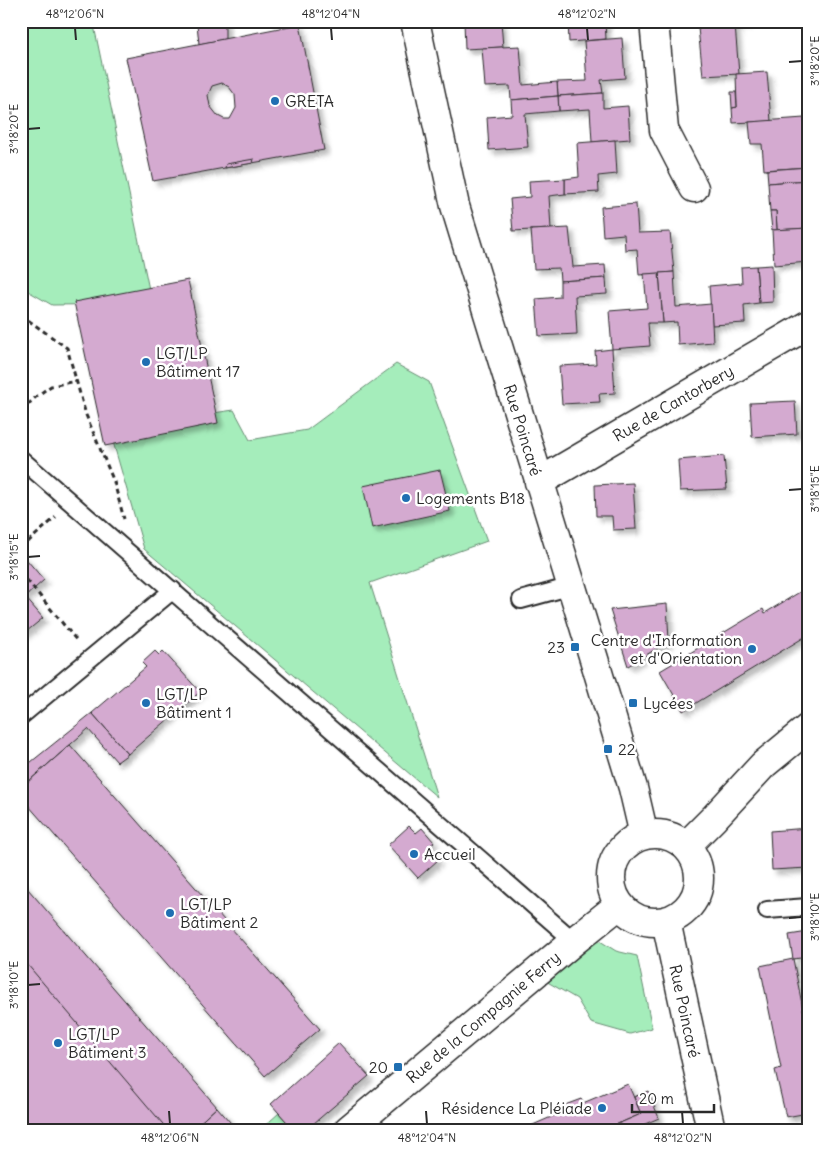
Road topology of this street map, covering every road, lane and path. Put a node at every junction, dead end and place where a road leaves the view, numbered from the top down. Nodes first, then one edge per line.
1 (415, 21) edge
2 (654, 21) edge
3 (694, 188) dead end
4 (21, 315) edge
5 (808, 325) edge
6 (76, 381) junction
7 (21, 411) edge
8 (21, 459) edge
9 (539, 482) junction
10 (72, 502) junction
11 (21, 548) edge
12 (136, 558) junction
13 (21, 573) edge
14 (572, 586) junction
15 (173, 590) junction
16 (522, 600) dead end
17 (91, 658) junction
18 (21, 716) edge
19 (808, 728) edge
20 (644, 835) junction
21 (686, 846) junction
22 (619, 904) junction
23 (808, 907) edge
24 (767, 910) dead end
25 (666, 921) junction
26 (574, 940) junction
27 (348, 1130) edge
28 (711, 1130) edge

1 - 9 street, Rue Poincaré
2 - 3 street
4 - 6 path
5 - 9 street, Rue de Cantorbery
6 - 7 path
6 - 12 path
8 - 10 lane
9 - 14 street, Rue Poincaré
10 - 11 path
10 - 12 lane
12 - 15 lane
13 - 17 path
14 - 16 lane
14 - 20 street, Rue Poincaré
15 - 17 lane
15 - 26 lane
17 - 18 lane
19 - 21 street
20 - 21 street
20 - 22 street
21 - 25 street
22 - 25 street
22 - 26 street, Rue de la Compagnie Ferry
23 - 24 lane
25 - 28 street, Rue Poincaré
26 - 27 street, Rue de la Compagnie Ferry

